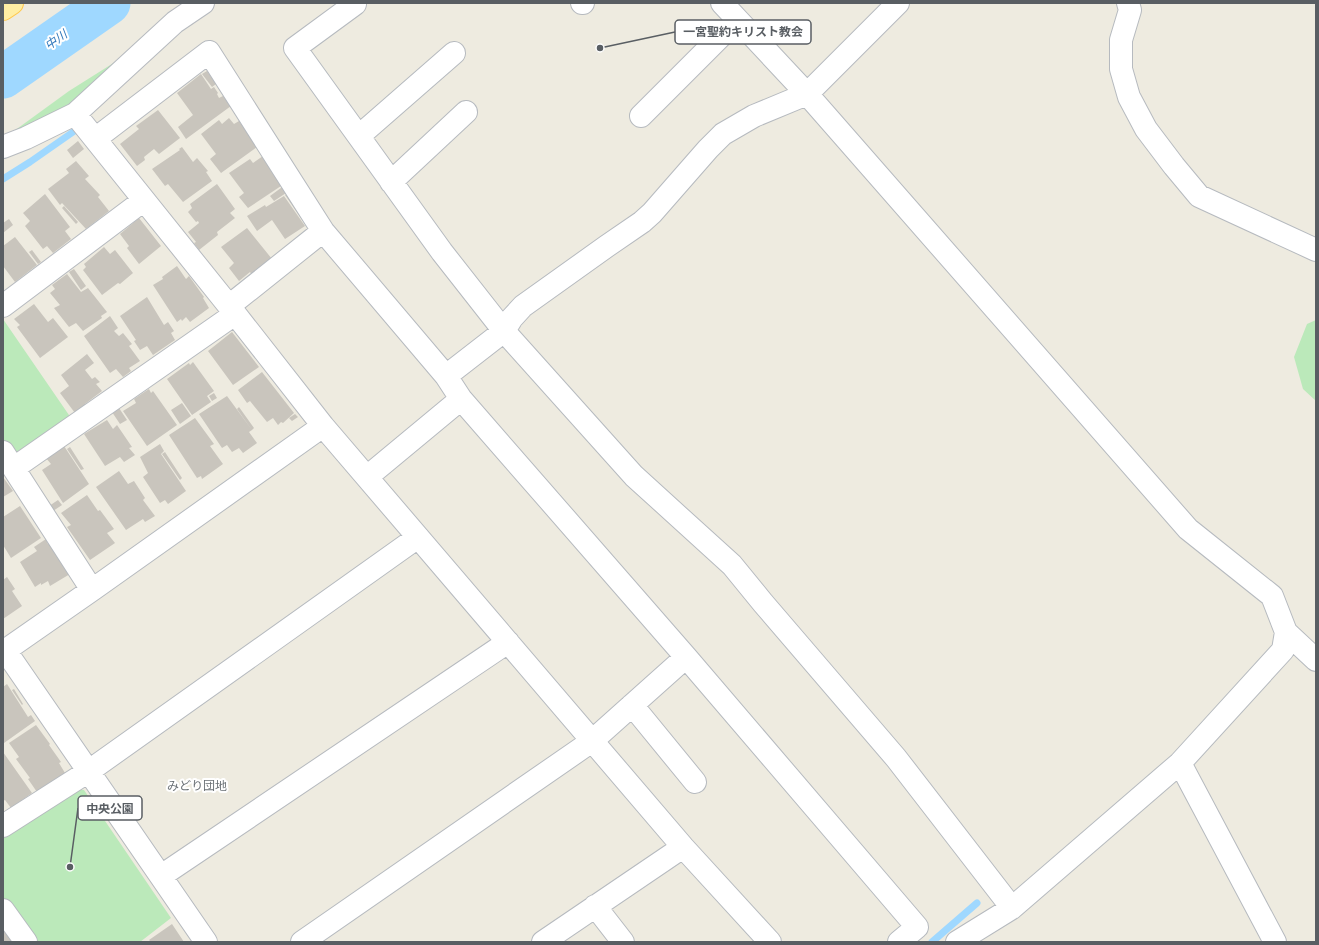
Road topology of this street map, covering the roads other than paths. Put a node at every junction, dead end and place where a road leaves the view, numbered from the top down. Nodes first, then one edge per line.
1 (12, 3) edge
2 (203, 3) edge
3 (722, 3) edge
4 (898, 3) edge
5 (1128, 3) edge
6 (355, 4) dead end
7 (3, 9) edge
8 (737, 20) junction
9 (454, 53) dead end
10 (807, 94) junction
11 (466, 112) dead end
12 (75, 114) junction
13 (641, 116) dead end
14 (359, 136) junction
15 (95, 139) junction
16 (3, 147) edge
17 (391, 182) junction
18 (144, 200) junction
19 (324, 231) junction
20 (1316, 250) edge
21 (3, 306) edge
22 (232, 310) junction
23 (504, 331) junction
24 (446, 376) junction
25 (461, 399) junction
26 (323, 426) junction
27 (8, 460) edge
28 (366, 477) junction
29 (418, 537) junction
30 (92, 590) junction
31 (1286, 632) junction
32 (508, 642) junction
33 (4, 651) edge
34 (686, 657) junction
35 (1316, 660) edge
36 (632, 705) junction
37 (592, 741) junction
38 (1180, 762) junction
39 (88, 771) junction
40 (695, 782) dead end
41 (3, 826) edge
42 (683, 847) junction
43 (161, 876) junction
44 (595, 906) junction
45 (1012, 908) junction
46 (3, 910) edge
47 (26, 942) edge
48 (206, 942) edge
49 (302, 942) edge
50 (543, 942) edge
51 (623, 942) edge
52 (770, 942) edge
53 (899, 942) edge
54 (957, 942) edge
55 (1274, 942) edge

1 - 7 main road
2 - 12 street
3 - 8 street
4 - 10 street
5 - 20 street
6 - 14 street
8 - 10 street
8 - 13 street
9 - 14 street
10 - 23 street
10 - 31 street
11 - 17 street
12 - 15 street
12 - 16 street
14 - 17 street
15 - 18 street
15 - 19 street
17 - 23 street
18 - 21 street
18 - 22 street
19 - 22 street
19 - 24 street
22 - 26 street
22 - 27 street
23 - 24 street
23 - 45 street
24 - 25 street
25 - 28 street
25 - 34 street
26 - 28 street
26 - 30 street
27 - 30 street
28 - 29 street
29 - 32 street
29 - 39 street
30 - 33 street
31 - 35 street
31 - 38 street
32 - 37 street
32 - 43 street
33 - 39 street
34 - 36 street
34 - 53 street
36 - 37 street
36 - 40 street
37 - 42 street
37 - 49 street
38 - 45 street
38 - 55 street
39 - 41 street
39 - 43 street
42 - 44 street
42 - 52 street
43 - 48 street
44 - 50 street
44 - 51 street
45 - 54 street
46 - 47 street

